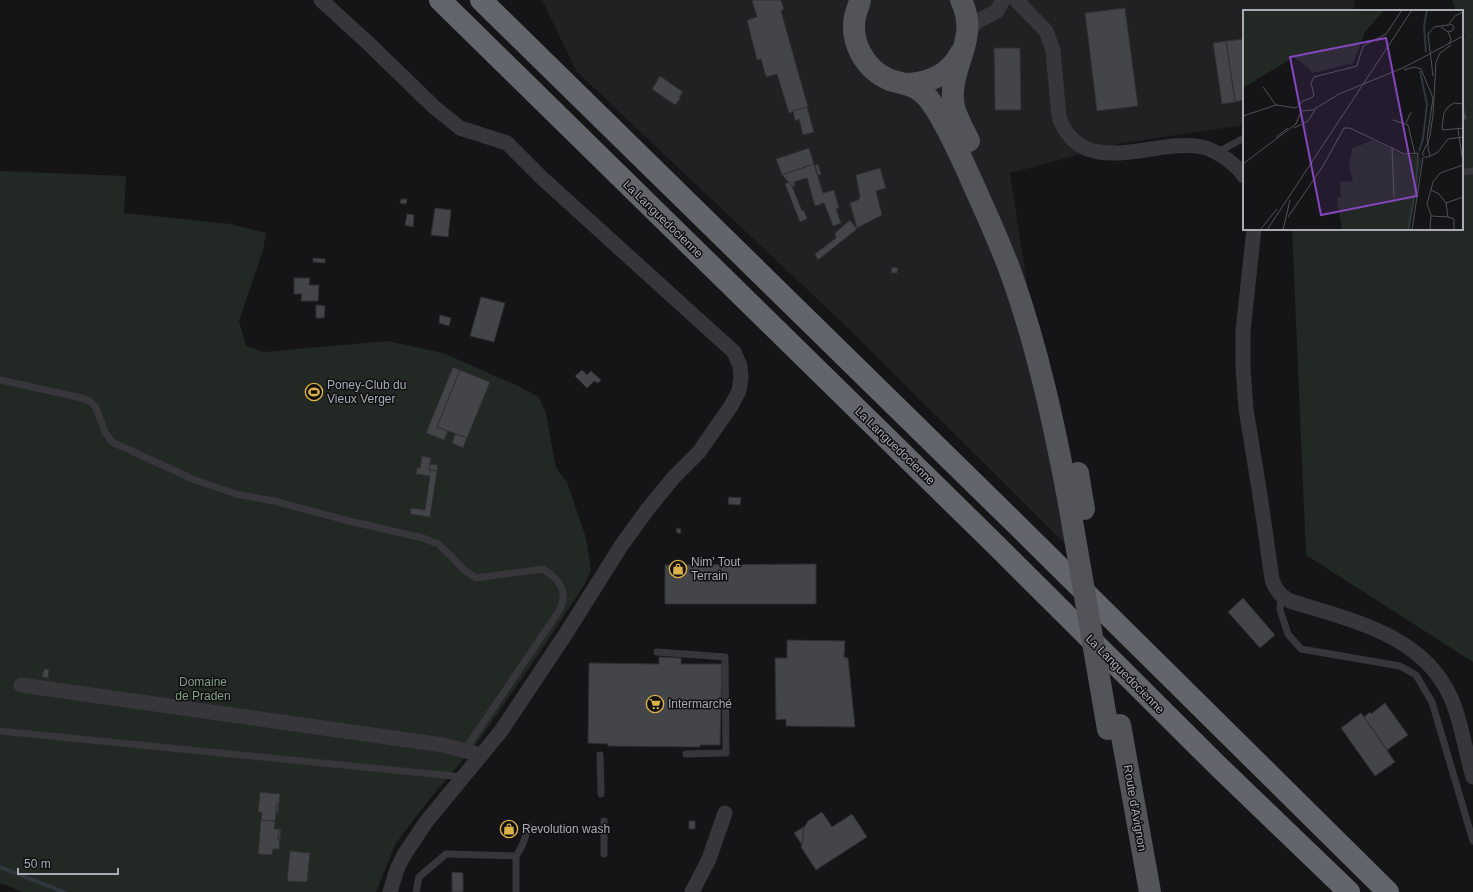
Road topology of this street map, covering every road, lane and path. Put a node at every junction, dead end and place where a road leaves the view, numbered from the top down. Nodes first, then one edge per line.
1 (320, 0) edge
2 (440, 0) edge
3 (481, 0) edge
4 (860, 0) edge
5 (961, 0) edge
6 (1003, 0) edge
7 (1016, 0) edge
8 (966, 42) junction
9 (906, 84) junction
10 (1243, 139) edge
11 (1216, 154) junction
12 (1473, 171) edge
13 (1463, 172) edge
14 (1243, 175) edge
15 (1254, 230) edge
16 (0, 380) edge
17 (1076, 504) junction
18 (1281, 595) junction
19 (657, 652) dead end
20 (22, 685) dead end
21 (1114, 727) junction
22 (0, 731) edge
23 (464, 751) junction
24 (686, 754) dead end
25 (481, 755) junction
26 (600, 755) dead end
27 (463, 777) junction
28 (1473, 777) edge
29 (601, 794) dead end
30 (725, 813) dead end
31 (604, 821) dead end
32 (529, 826) dead end
33 (1473, 841) edge
34 (604, 854) dead end
35 (516, 856) junction
36 (390, 892) edge
37 (416, 892) edge
38 (516, 892) edge
39 (692, 892) edge
40 (1135, 892) edge
41 (1150, 892) edge
42 (1349, 892) edge
43 (1388, 892) edge

1 - 25 street
2 - 42 highway, La Languedocienne
3 - 43 highway
4 - 9 main road
5 - 8 main road
6 - 8 street
7 - 11 street
8 - 9 main road
8 - 17 main road
9 - 17 main road
10 - 11 lane
11 - 14 street
12 - 13 lane
15 - 18 street
16 - 23 lane
17 - 21 main road, bridge
18 - 28 street
18 - 33 lane
19 - 24 lane
20 - 23 street
21 - 40 main road, Route d'Avignon
21 - 41 main road, Route d'Avignon
22 - 27 lane
23 - 25 street
25 - 27 street
26 - 29 lane
27 - 36 street
30 - 39 street
31 - 34 lane
32 - 35 lane
35 - 37 lane
35 - 38 lane

